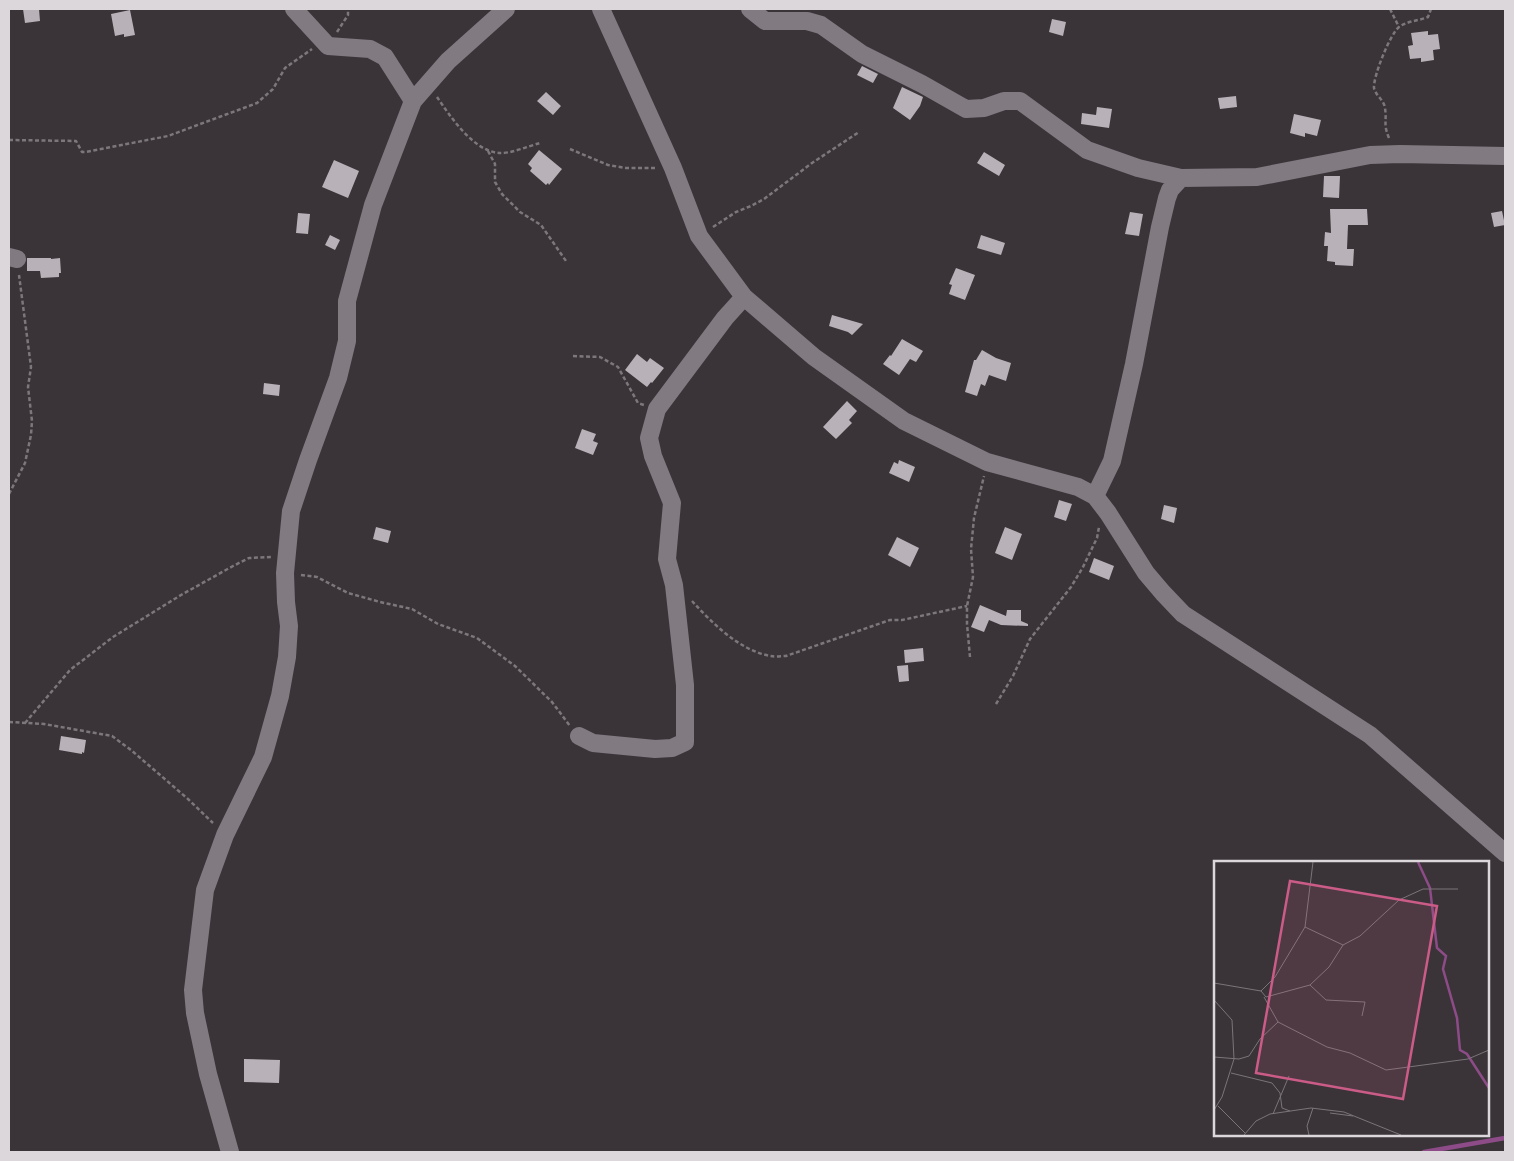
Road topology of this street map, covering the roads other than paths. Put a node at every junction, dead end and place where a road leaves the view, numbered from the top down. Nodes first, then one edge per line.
1 (294, 9) edge
2 (506, 9) edge
3 (601, 9) edge
4 (750, 9) edge
5 (413, 101) junction
6 (1505, 156) edge
7 (1181, 178) junction
8 (744, 297) junction
9 (1099, 501) junction
10 (579, 736) road end
11 (1505, 854) edge
12 (230, 1152) edge

1 - 5 street
2 - 5 street
3 - 8 street
4 - 7 street
5 - 12 street
6 - 7 street
7 - 9 street
8 - 9 street
8 - 10 street
9 - 11 street

